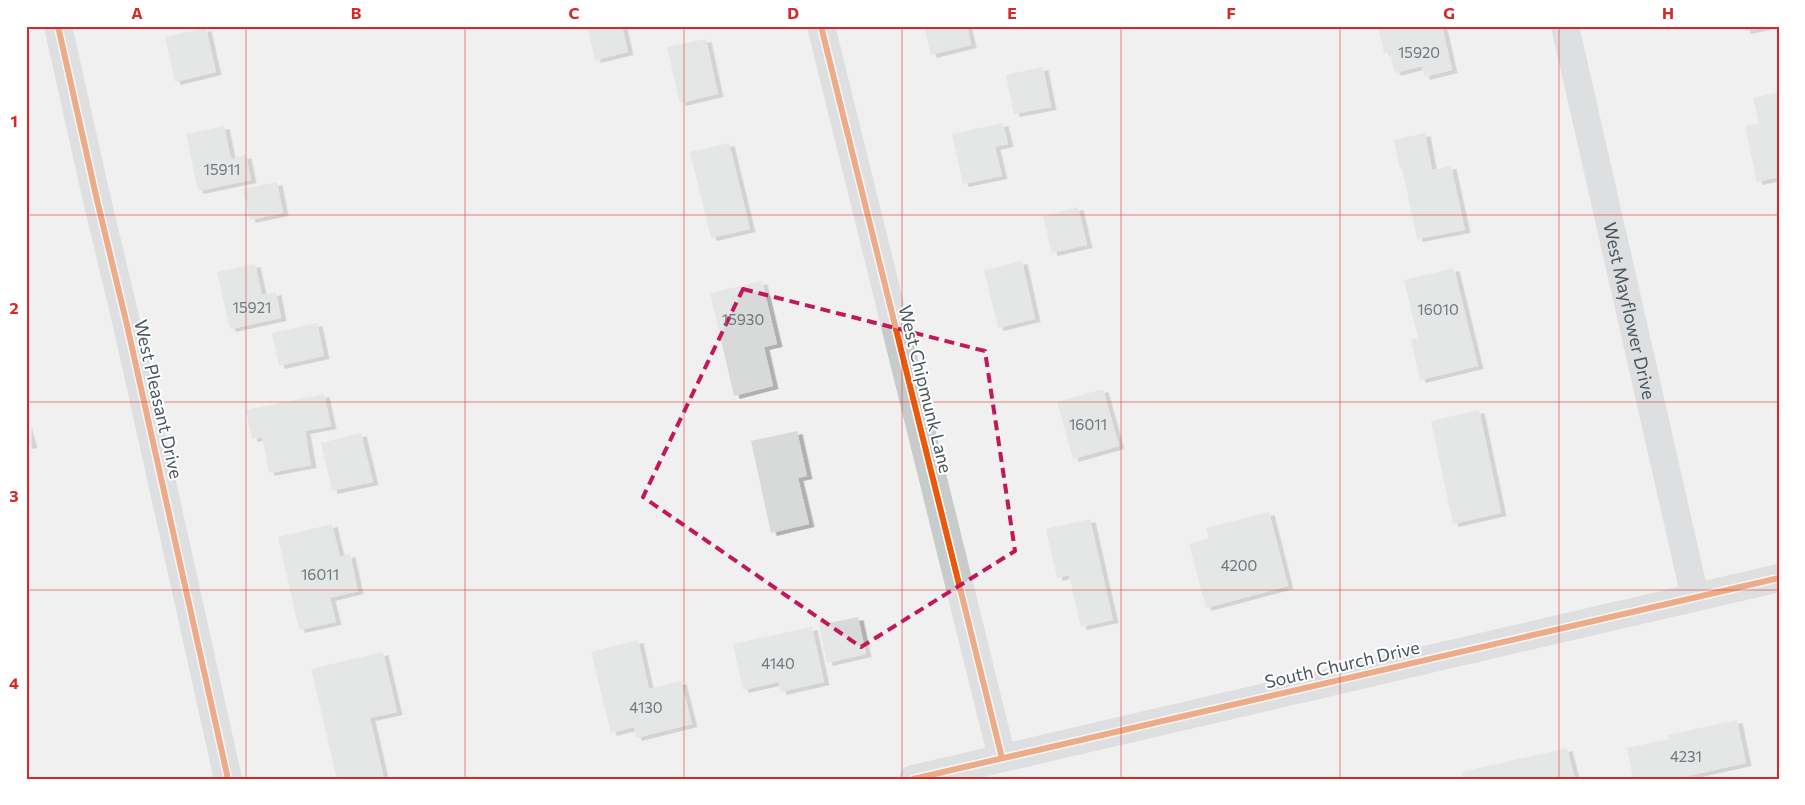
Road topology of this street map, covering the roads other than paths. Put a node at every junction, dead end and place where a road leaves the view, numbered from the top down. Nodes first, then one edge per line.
1 (58, 26) edge
2 (821, 26) edge
3 (1565, 26) edge
4 (1779, 578) edge
5 (1695, 597) junction
6 (1002, 758) junction
7 (228, 779) edge
8 (913, 779) edge

1 - 7 street, West Pleasant Drive
2 - 6 street, West Chipmunk Lane
3 - 5 street, West Mayflower Drive
4 - 5 street, South Church Drive
5 - 6 street, South Church Drive
6 - 8 street, South Church Drive

